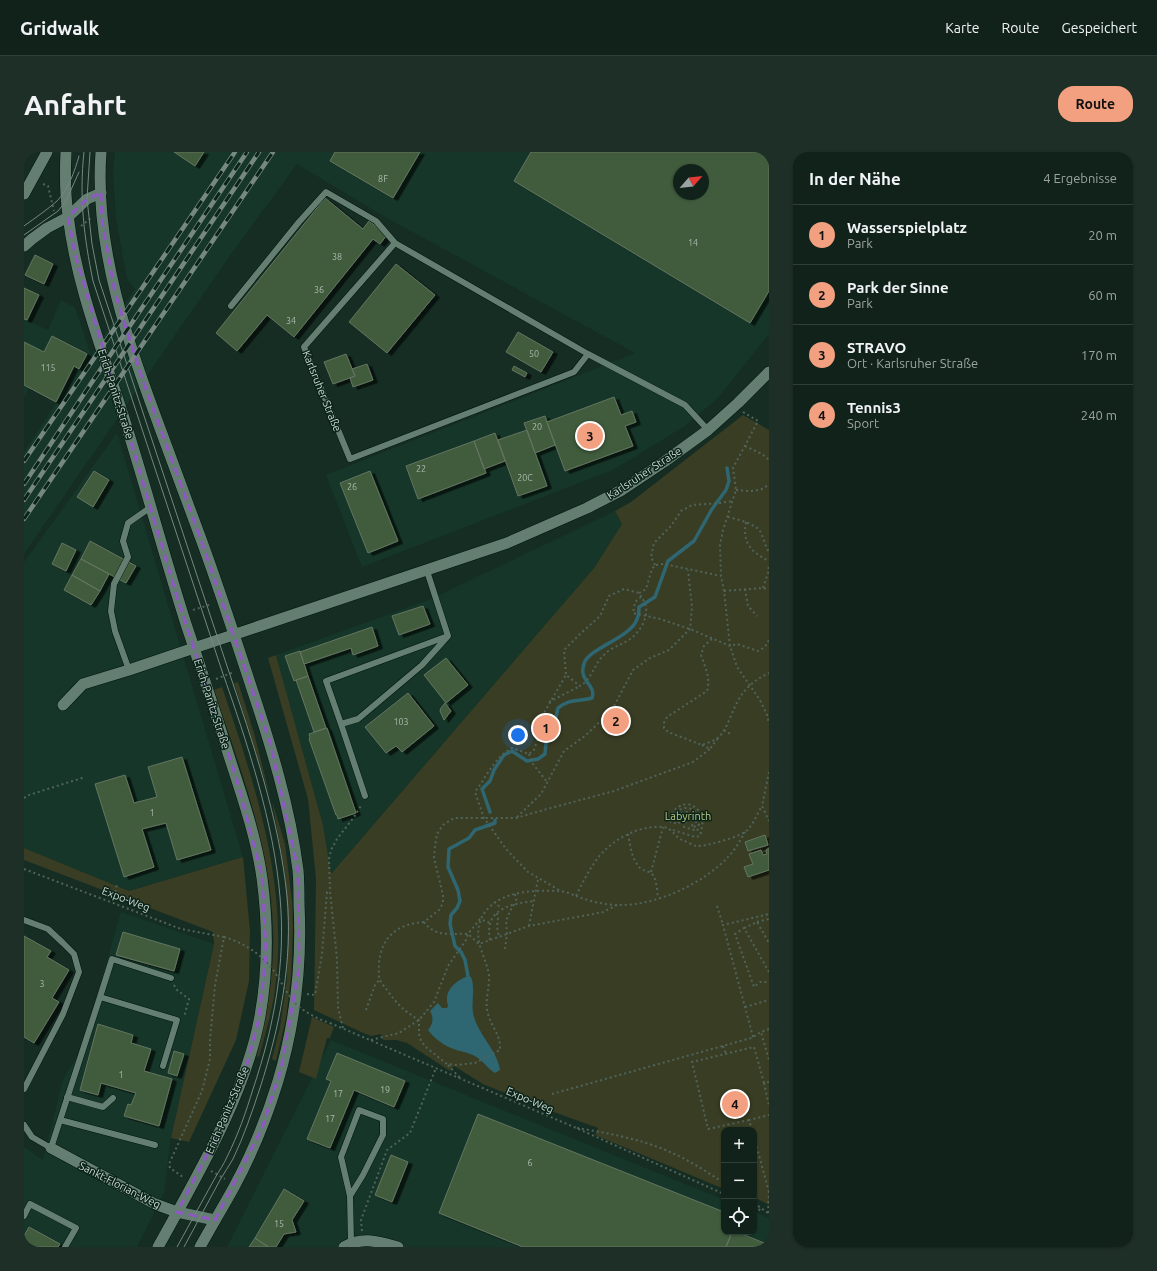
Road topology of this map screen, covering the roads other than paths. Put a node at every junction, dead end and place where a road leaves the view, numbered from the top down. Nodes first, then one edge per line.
1 (47, 152) edge
2 (66, 152) edge
3 (101, 152) edge
4 (101, 192) junction
5 (24, 194) edge
6 (68, 217) junction
7 (395, 243) junction
8 (24, 246) edge
9 (231, 306) dead end
10 (588, 354) junction
11 (769, 372) edge
12 (708, 430) junction
13 (151, 507) junction
14 (427, 571) junction
15 (234, 634) junction
16 (448, 636) junction
17 (194, 648) junction
18 (129, 670) junction
19 (63, 706) dead end
20 (341, 724) junction
21 (365, 796) road end
22 (24, 920) edge
23 (171, 978) road end
24 (100, 997) junction
25 (163, 1066) dead end
26 (24, 1089) edge
27 (67, 1097) junction
28 (113, 1098) dead end
29 (60, 1120) junction
30 (24, 1125) edge
31 (155, 1145) dead end
32 (51, 1148) junction
33 (350, 1196) junction
34 (178, 1212) junction
35 (24, 1216) edge
36 (215, 1220) junction
37 (352, 1243) edge
38 (65, 1247) edge
39 (158, 1247) edge
40 (200, 1247) edge
41 (398, 1247) edge

1 - 5 main road
2 - 6 main road, Erich-Panitz-Straße
3 - 4 main road
4 - 6 main road
4 - 15 main road
6 - 8 main road
6 - 13 main road, Erich-Panitz-Straße
7 - 9 lane
7 - 10 lane
7 - 10 lane, Karlsruher Straße
10 - 12 lane
11 - 12 main road, Karlsruher Straße
12 - 14 main road, Karlsruher Straße
13 - 17 main road, Erich-Panitz-Straße
13 - 18 lane
14 - 15 main road, Karlsruher Straße
14 - 16 lane
15 - 17 main road, Karlsruher Straße
15 - 36 main road
16 - 20 lane
16 - 20 lane
17 - 18 main road, Karlsruher Straße
17 - 34 main road, Erich-Panitz-Straße
18 - 19 main road, Karlsruher Straße
20 - 21 lane
22 - 26 lane
23 - 24 lane
24 - 25 lane
24 - 27 lane
27 - 28 lane
27 - 29 lane
29 - 31 lane
29 - 32 lane
30 - 32 lane
32 - 34 main road, Sankt-Florian-Weg
33 - 33 lane
33 - 37 lane
34 - 36 main road, Sankt-Florian-Weg
34 - 39 main road, Erich-Panitz-Straße
35 - 38 lane
36 - 40 main road
37 - 41 main road

